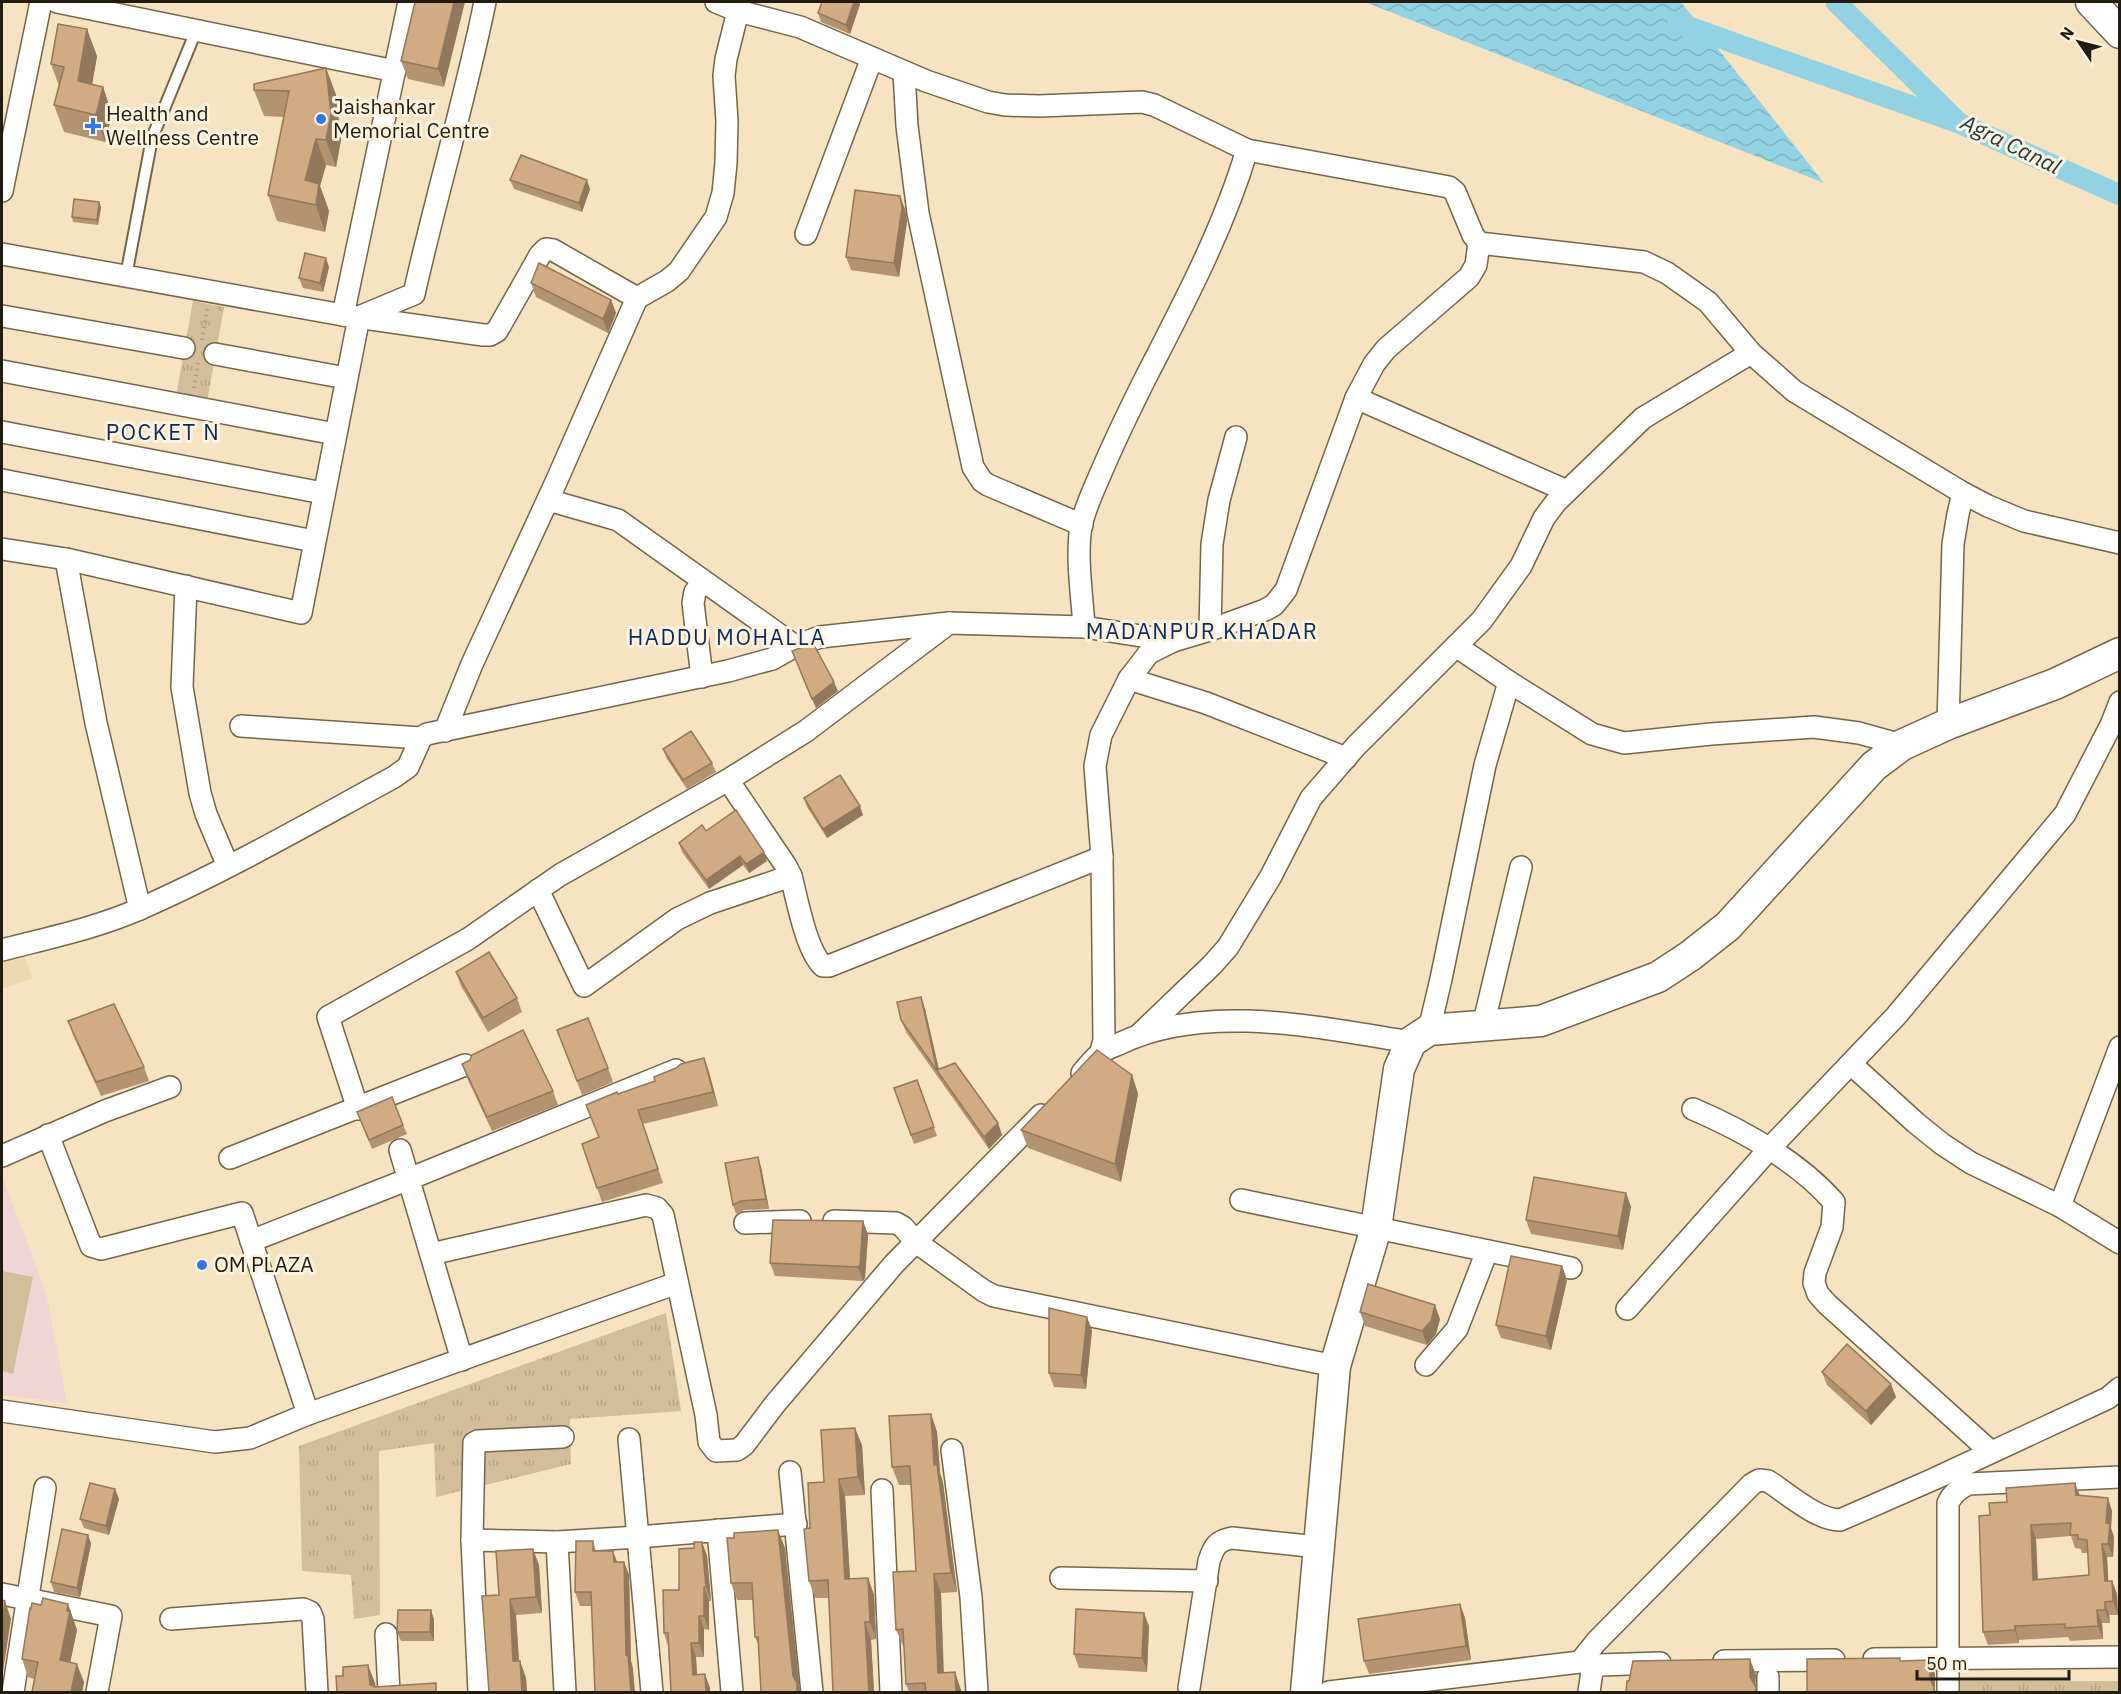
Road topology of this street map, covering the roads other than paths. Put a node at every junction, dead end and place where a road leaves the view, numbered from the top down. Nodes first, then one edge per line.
1 (41, 2) edge
2 (57, 2) edge
3 (409, 2) edge
4 (485, 2) edge
5 (716, 2) edge
6 (2091, 2) edge
7 (738, 11) junction
8 (196, 31) junction
9 (2120, 33) edge
10 (872, 58) junction
11 (395, 71) junction
12 (904, 72) junction
13 (1247, 150) junction
14 (2, 191) edge
15 (806, 234) dead end
16 (1479, 243) junction
17 (2, 254) edge
18 (126, 276) junction
19 (637, 298) junction
20 (2, 316) edge
21 (351, 316) junction
22 (184, 348) dead end
23 (1751, 353) junction
24 (215, 354) dead end
25 (2, 371) edge
26 (346, 378) junction
27 (1356, 398) junction
28 (2, 432) edge
29 (335, 434) junction
30 (1236, 437) dead end
31 (2, 480) edge
32 (1567, 491) junction
33 (323, 493) junction
34 (1964, 493) junction
35 (548, 500) junction
36 (1082, 525) junction
37 (314, 541) junction
38 (2120, 543) edge
39 (2, 549) edge
40 (66, 559) junction
41 (703, 581) junction
42 (186, 586) junction
43 (949, 623) junction
44 (1084, 627) junction
45 (1210, 630) junction
46 (1173, 641) junction
47 (795, 646) junction
48 (1456, 646) junction
49 (2120, 653) edge
50 (702, 677) junction
51 (1129, 679) junction
52 (1509, 682) junction
53 (2120, 702) edge
54 (1948, 724) junction
55 (241, 726) dead end
56 (445, 731) junction
57 (421, 738) junction
58 (1902, 745) junction
59 (1346, 758) junction
60 (728, 780) junction
61 (1102, 857) junction
62 (228, 866) junction
63 (1521, 867) dead end
64 (791, 876) junction
65 (538, 890) junction
66 (140, 909) junction
67 (2, 951) edge
68 (1483, 1026) junction
69 (1140, 1034) junction
70 (1420, 1036) junction
71 (2120, 1047) edge
72 (1101, 1052) junction
73 (1851, 1064) junction
74 (465, 1065) edge
75 (676, 1070) edge
76 (170, 1087) dead end
77 (1068, 1087) edge
78 (1052, 1104) edge
79 (358, 1109) junction
80 (1693, 1109) dead end
81 (48, 1135) junction
82 (1770, 1148) junction
83 (400, 1150) dead end
84 (2, 1156) edge
85 (230, 1158) dead end
86 (409, 1179) junction
87 (1241, 1200) dead end
88 (2060, 1206) junction
89 (745, 1222) dead end
90 (1376, 1228) junction
91 (251, 1241) junction
92 (916, 1242) junction
93 (2120, 1243) edge
94 (1487, 1251) junction
95 (431, 1254) junction
96 (1570, 1268) dead end
97 (677, 1283) junction
98 (1627, 1309) dead end
99 (462, 1360) junction
100 (1426, 1365) dead end
101 (1335, 1366) junction
102 (2120, 1388) edge
103 (2, 1411) edge
104 (308, 1414) junction
105 (563, 1437) dead end
106 (629, 1439) dead end
107 (952, 1450) dead end
108 (1992, 1452) junction
109 (790, 1472) dead end
110 (2120, 1477) edge
111 (45, 1488) dead end
112 (882, 1490) dead end
113 (796, 1524) junction
114 (718, 1530) junction
115 (638, 1537) junction
116 (472, 1540) junction
117 (557, 1542) junction
118 (1318, 1547) junction
119 (1060, 1578) dead end
120 (1207, 1581) junction
121 (2, 1593) edge
122 (28, 1598) junction
123 (171, 1619) dead end
124 (386, 1634) dead end
125 (2120, 1658) edge
126 (1948, 1659) junction
127 (1683, 1662) edge
128 (1707, 1662) edge
129 (1590, 1686) edge
130 (1189, 1688) dead end
131 (1395, 1688) edge
132 (13, 1692) edge
133 (97, 1692) edge
134 (317, 1692) edge
135 (389, 1692) edge
136 (479, 1692) edge
137 (565, 1692) edge
138 (652, 1692) edge
139 (732, 1692) edge
140 (812, 1692) edge
141 (891, 1692) edge
142 (977, 1692) edge
143 (1306, 1692) edge
144 (1329, 1692) edge
145 (1948, 1692) edge

1 - 14 street
2 - 8 street
3 - 11 street
4 - 21 street
5 - 7 street
6 - 9 street
7 - 10 street
7 - 19 street
8 - 11 street
8 - 18 lane
10 - 12 street
10 - 15 street
11 - 21 street
12 - 13 street
12 - 36 street
13 - 16 street
13 - 36 street
16 - 23 street
16 - 27 street
17 - 18 street
18 - 21 street
19 - 21 street
19 - 35 street
20 - 22 street
21 - 26 street
23 - 32 street
23 - 34 street
24 - 26 street
25 - 29 street
26 - 29 street
27 - 32 street
27 - 45 street
28 - 33 street
29 - 33 street
30 - 45 street
31 - 37 street
32 - 48 street
33 - 37 street
34 - 38 street
34 - 54 street
35 - 41 street
35 - 56 street
36 - 44 street
37 - 42 street
39 - 40 street
40 - 42 street
40 - 66 street
41 - 47 street
41 - 50 street
42 - 62 street
43 - 44 street
43 - 47 street
43 - 60 street
44 - 46 street
45 - 46 street
46 - 51 street
47 - 50 street
48 - 52 street
48 - 59 street
49 - 54 street
50 - 56 street
51 - 59 street
51 - 61 street
52 - 58 street
52 - 70 street
53 - 73 street
54 - 58 street
55 - 57 street
56 - 57 street
57 - 62 street
58 - 68 street
59 - 69 street
60 - 64 street
60 - 65 street
61 - 64 street
61 - 72 street
62 - 66 street
63 - 68 street
64 - 65 street
65 - 79 street
66 - 67 street
68 - 70 street
69 - 70 street
69 - 72 street
70 - 90 street
71 - 88 street
72 - 77 street
73 - 82 street
73 - 88 street
74 - 79 street
75 - 86 street
76 - 81 street
78 - 92 street
79 - 85 street
80 - 82 street
81 - 84 street
81 - 91 street
82 - 98 street
82 - 108 street
83 - 86 street
86 - 91 street
86 - 95 street
87 - 90 street
88 - 93 street
89 - 92 street
90 - 94 street
90 - 101 street
91 - 104 street
92 - 97 street
92 - 101 street
94 - 96 street
94 - 100 street
95 - 97 street
95 - 99 street
97 - 99 street
99 - 104 street
101 - 118 street
102 - 108 street
103 - 104 street
105 - 116 street
106 - 115 street
107 - 142 street
108 - 131 street
109 - 113 street
110 - 126 street
111 - 122 street
112 - 141 street
113 - 114 street
113 - 140 street
114 - 115 street
114 - 139 street
115 - 117 street
115 - 138 street
116 - 117 street
116 - 136 street
117 - 137 street
118 - 120 street
118 - 143 street
119 - 120 street
120 - 130 street
121 - 122 street
122 - 132 street
122 - 133 street
123 - 134 street
124 - 135 street
125 - 126 street
126 - 128 street
126 - 145 street
127 - 129 street
131 - 144 street

